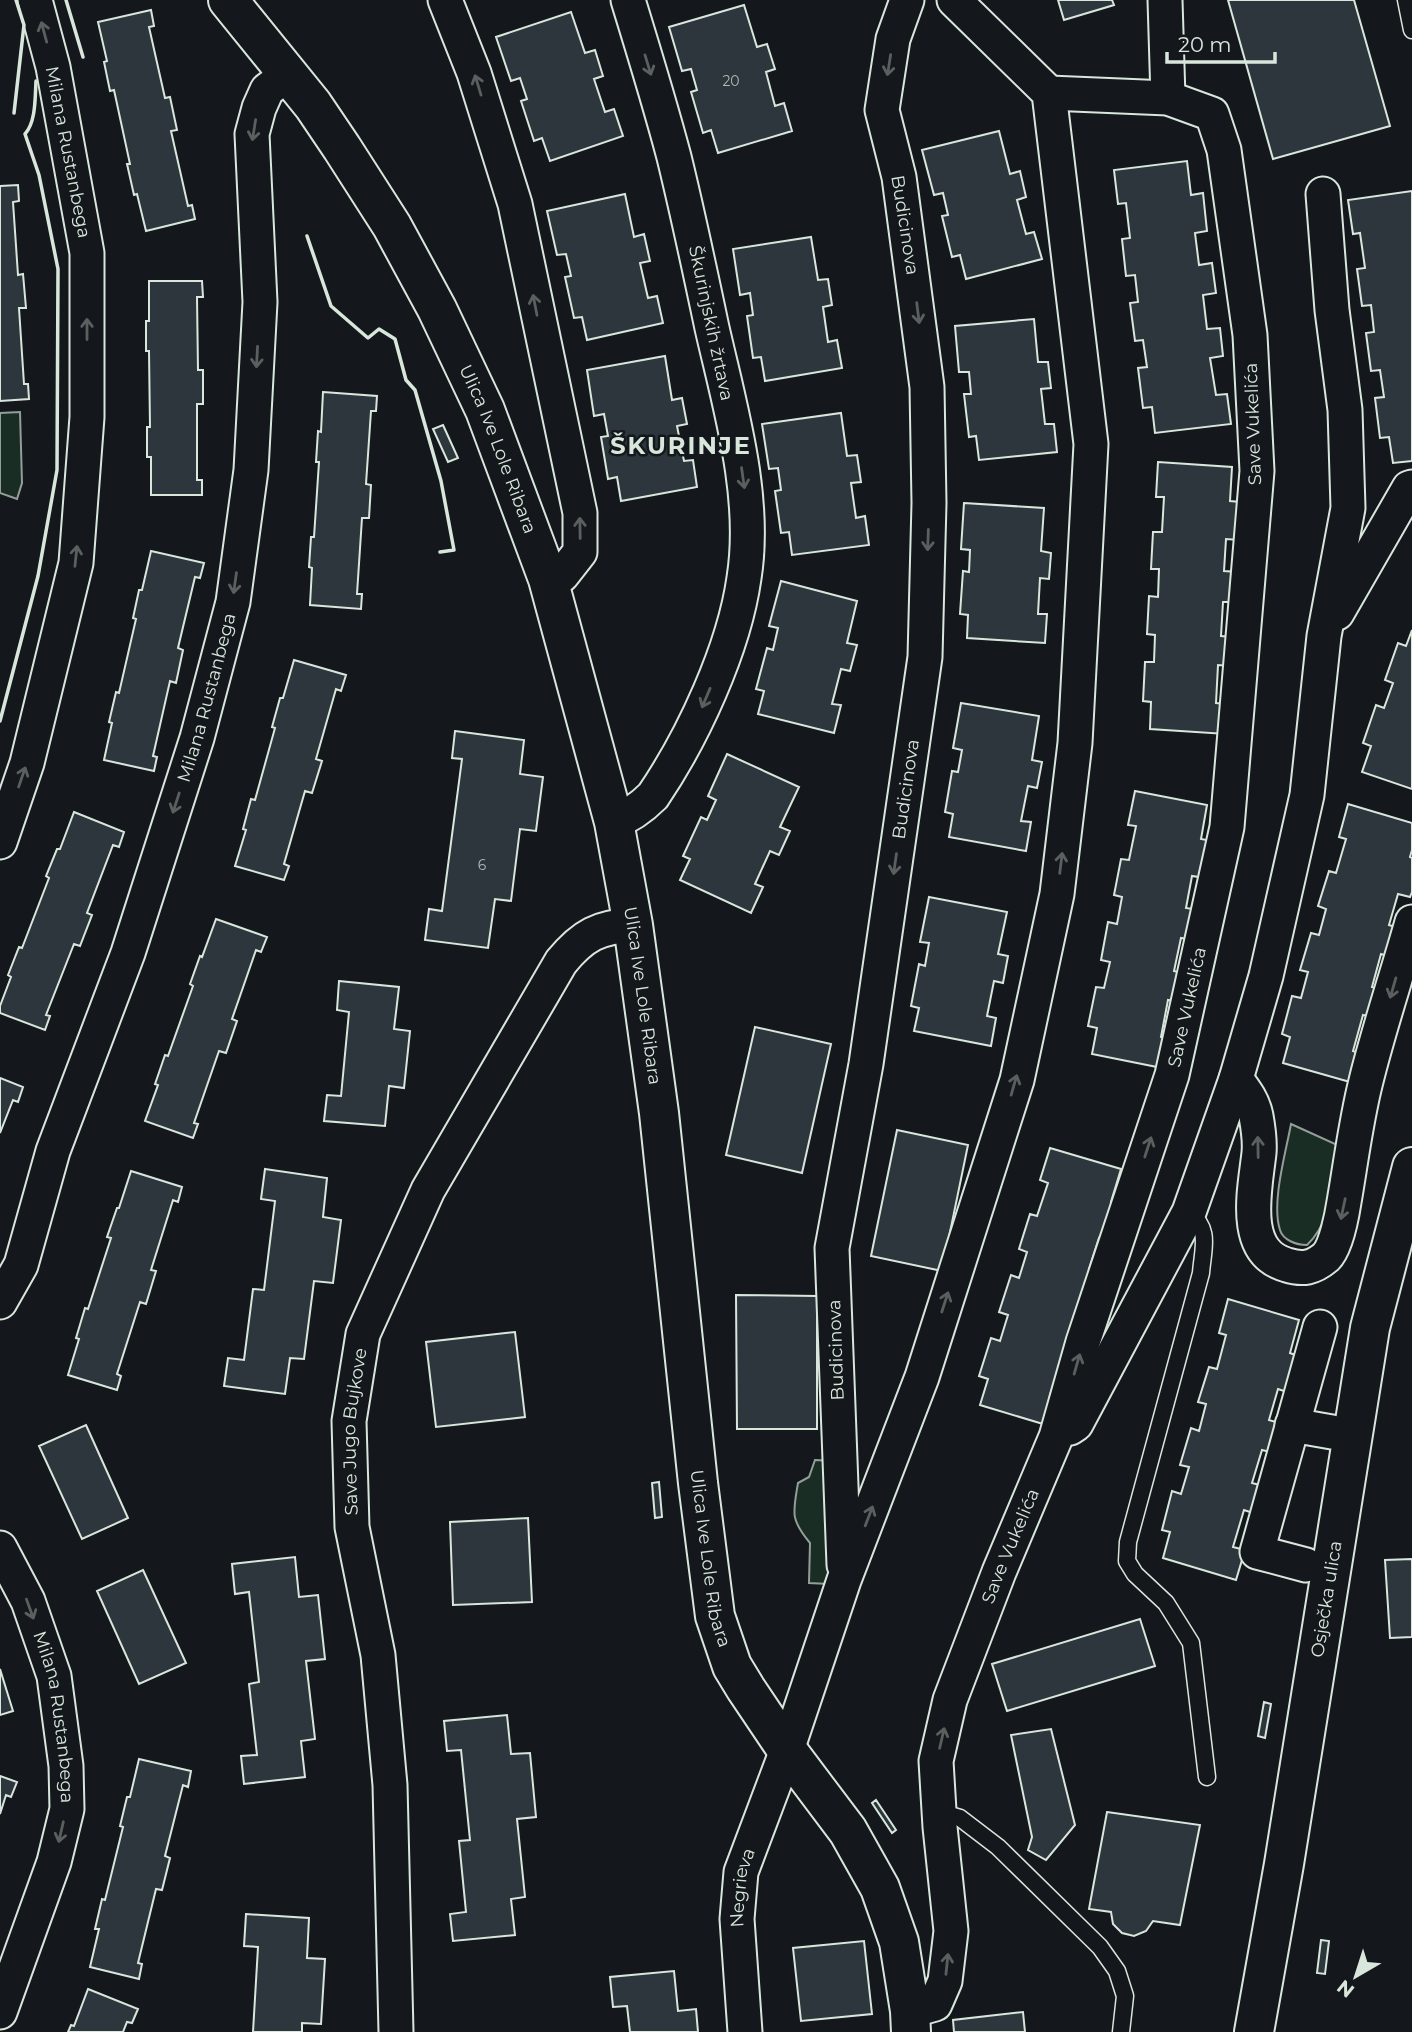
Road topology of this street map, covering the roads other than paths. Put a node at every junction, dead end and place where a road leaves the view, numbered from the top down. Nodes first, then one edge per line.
1 (35, 0) edge
2 (228, 0) edge
3 (445, 0) edge
4 (628, 0) edge
5 (907, 0) edge
6 (954, 0) edge
7 (1165, 0) edge
8 (1406, 0) edge
9 (1412, 30) edge
10 (288, 74) junction
11 (1049, 93) junction
12 (1168, 98) junction
13 (1323, 194) dead end
14 (1412, 487) edge
15 (548, 579) junction
16 (1324, 636) junction
17 (614, 822) junction
18 (0, 842) edge
19 (1412, 922) edge
20 (633, 925) junction
21 (1236, 1079) junction
22 (1412, 1167) edge
23 (1189, 1212) junction
24 (0, 1302) edge
25 (1320, 1327) dead end
26 (1292, 1425) junction
27 (1332, 1432) dead end
28 (1056, 1437) junction
29 (0, 1548) edge
30 (1306, 1565) dead end
31 (844, 1580) junction
32 (787, 1750) junction
33 (1207, 1777) dead end
34 (939, 1812) junction
35 (0, 2012) edge
36 (911, 2021) edge
37 (396, 2032) edge
38 (745, 2032) edge
39 (1121, 2032) edge
40 (1254, 2032) edge

18 -> 1 street, Milana Rustanbega
2 - 10 street, Ulica Ive Lole Ribara
15 -> 3 street
4 -> 17 street, Škurinjskih žrtava
5 -> 31 street, Budicinova
6 - 11 street
7 - 12 street
8 - 9 lane
10 - 15 street, Ulica Ive Lole Ribara
10 -> 24 street, Milana Rustanbega
11 - 12 street, Save Vukelića
31 -> 11 street, Negrieva
28 -> 12 street, Save Vukelića
13 - 16 street
14 - 16 street
15 - 17 street, Ulica Ive Lole Ribara
16 - 21 street
17 - 20 street, Ulica Ive Lole Ribara
19 -> 21 street
20 - 32 street, Ulica Ive Lole Ribara
20 - 37 street, Save Jugo Bujkove
21 - 23 street
22 - 40 street, Osječka ulica
23 - 28 street
23 - 33 lane
25 - 26 street
26 - 27 street
26 - 30 street
34 -> 28 street, Save Vukelića
29 -> 35 street, Milana Rustanbega
31 - 32 street, Negrieva
32 - 36 street, Ulica Ive Lole Ribara
32 - 38 street, Negrieva
36 -> 34 street, Save Vukelića
34 - 39 lane

